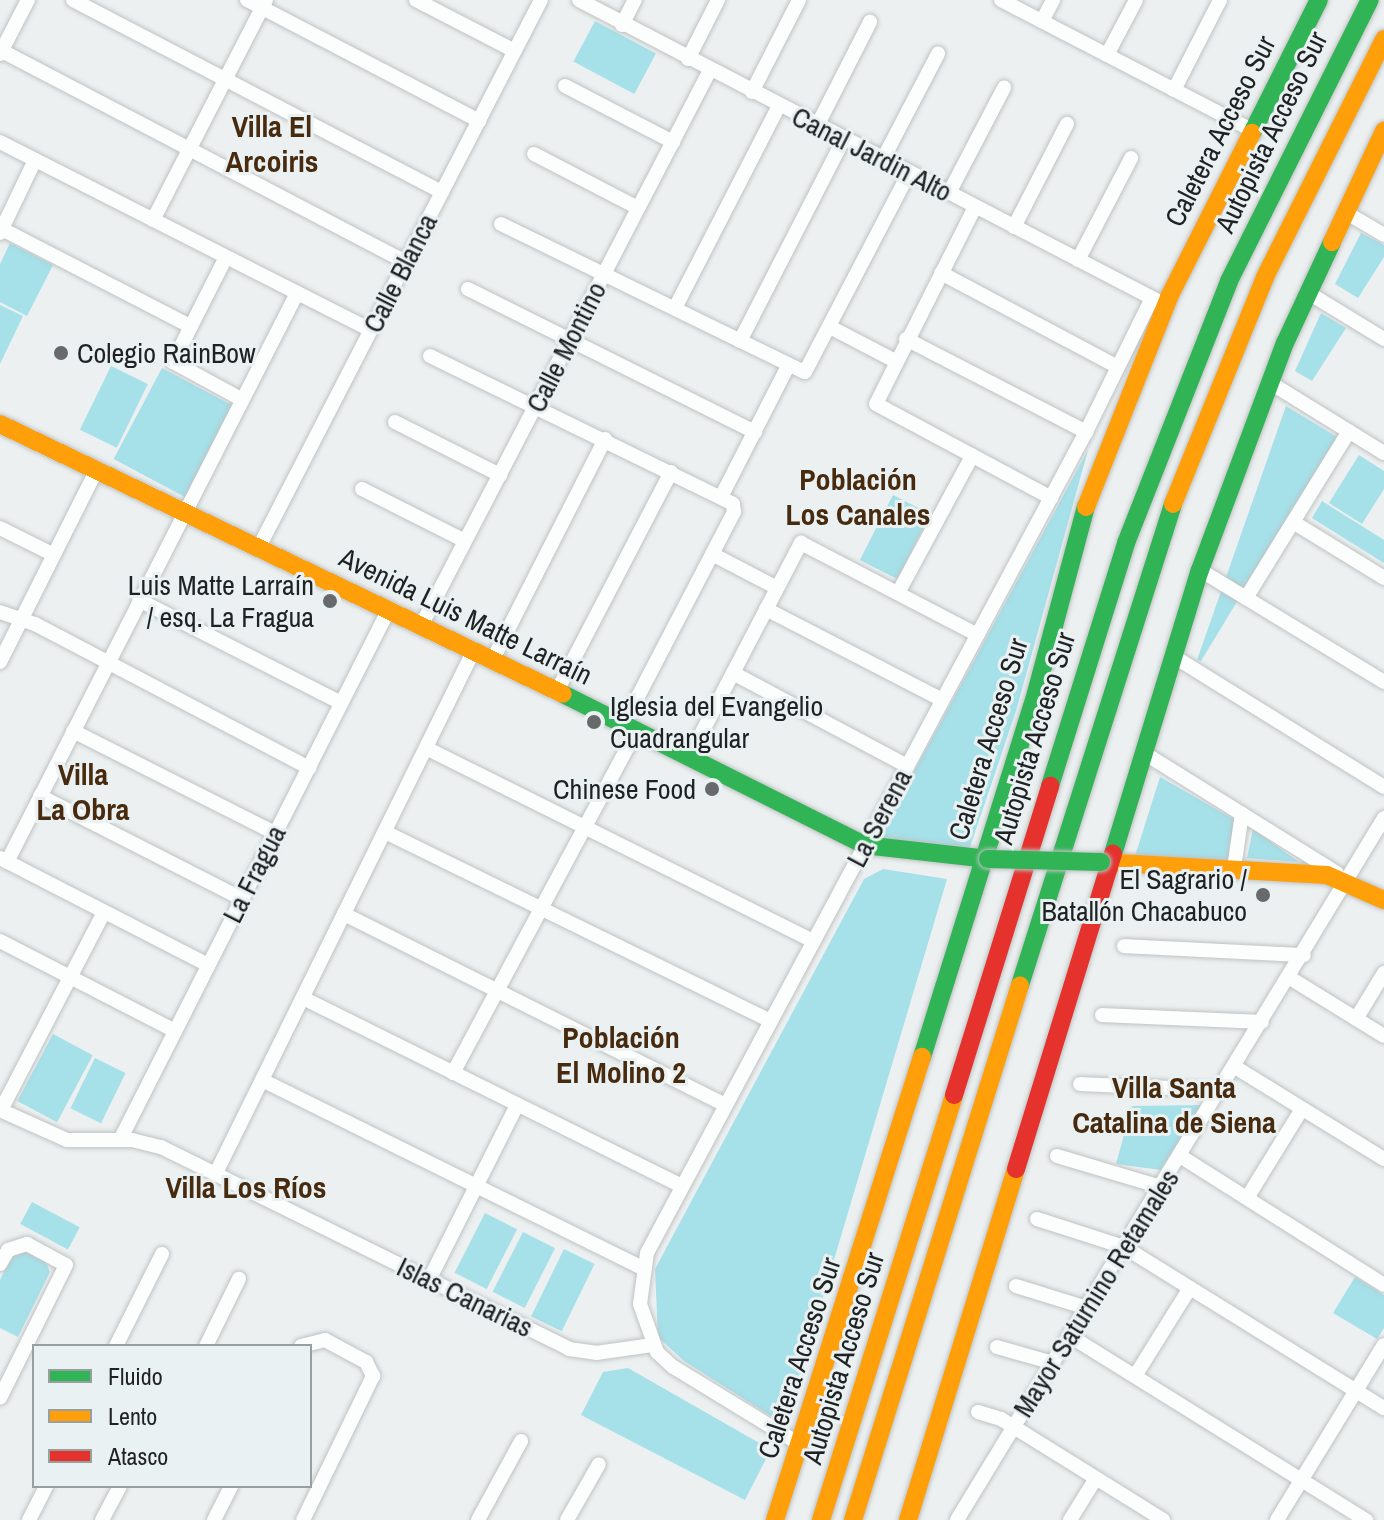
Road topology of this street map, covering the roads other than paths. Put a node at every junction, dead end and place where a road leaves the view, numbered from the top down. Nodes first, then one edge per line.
1 (28, 0) edge
2 (73, 0) edge
3 (247, 0) edge
4 (416, 0) edge
5 (541, 0) edge
6 (579, 0) edge
7 (635, 0) edge
8 (718, 0) edge
9 (799, 0) edge
10 (1001, 0) edge
11 (1053, 0) edge
12 (1136, 0) edge
13 (1220, 0) edge
14 (1319, 0) edge
15 (1370, 0) edge
16 (264, 4) edge
17 (1042, 21) junction
18 (870, 22) dead end
19 (622, 25) junction
20 (1384, 39) edge
21 (515, 51) junction
22 (1, 52) edge
23 (938, 54) dead end
24 (1107, 55) junction
25 (688, 59) junction
26 (710, 70) junction
27 (225, 79) junction
28 (565, 86) dead end
29 (1004, 88) dead end
30 (1174, 90) junction
31 (752, 92) junction
32 (779, 106) junction
33 (479, 121) junction
34 (1067, 124) dead end
35 (817, 126) junction
36 (1250, 129) junction
37 (1384, 131) edge
38 (844, 139) junction
39 (0, 142) edge
40 (673, 142) junction
41 (190, 149) junction
42 (534, 154) dead end
43 (1131, 158) dead end
44 (883, 159) junction
45 (35, 160) junction
46 (909, 173) junction
47 (442, 192) junction
48 (949, 193) junction
49 (975, 207) junction
50 (638, 208) junction
51 (1345, 212) junction
52 (153, 220) junction
53 (501, 224) dead end
54 (1014, 227) junction
55 (1, 231) edge
56 (1384, 235) edge
57 (226, 257) junction
58 (1078, 260) junction
59 (406, 262) junction
60 (941, 273) junction
61 (604, 274) junction
62 (468, 289) dead end
63 (1307, 292) junction
64 (297, 293) junction
65 (1159, 301) junction
66 (675, 308) junction
67 (190, 326) junction
68 (830, 327) junction
69 (370, 330) junction
70 (570, 339) junction
71 (906, 339) junction
72 (1384, 339) edge
73 (740, 341) junction
74 (430, 356) dead end
75 (895, 361) junction
76 (788, 366) junction
77 (1118, 367) junction
78 (1269, 382) junction
79 (241, 399) junction
80 (536, 406) junction
81 (395, 422) dead end
82 (0, 424) edge
83 (1349, 431) junction
84 (755, 432) junction
85 (1086, 432) junction
86 (605, 439) junction
87 (1384, 453) edge
88 (972, 456) junction
89 (97, 469) junction
90 (671, 472) junction
91 (500, 475) junction
92 (362, 489) dead end
93 (721, 497) junction
94 (1051, 498) junction
95 (183, 511) junction
96 (1293, 522) junction
97 (0, 528) edge
98 (465, 541) junction
99 (259, 547) junction
100 (712, 554) junction
101 (54, 555) junction
102 (1200, 570) junction
103 (1384, 578) edge
104 (777, 588) junction
105 (898, 593) junction
106 (1246, 598) junction
107 (139, 600) junction
108 (389, 609) junction
109 (766, 609) junction
110 (0, 612) edge
111 (21, 620) junction
112 (422, 624) junction
113 (978, 635) junction
114 (474, 650) junction
115 (1173, 656) junction
116 (493, 659) junction
117 (0, 662) edge
118 (107, 663) junction
119 (733, 673) junction
120 (1384, 682) edge
121 (557, 691) junction
122 (942, 700) junction
123 (341, 703) junction
124 (630, 728) junction
125 (73, 731) junction
126 (426, 748) junction
127 (1144, 753) junction
128 (689, 757) junction
129 (907, 766) junction
130 (309, 768) junction
131 (1384, 787) edge
132 (40, 796) junction
133 (1242, 814) junction
134 (1384, 818) edge
135 (584, 828) junction
136 (385, 832) junction
137 (275, 833) junction
138 (864, 845) junction
139 (984, 858) junction
140 (3, 860) edge
141 (1106, 862) junction
142 (1234, 868) junction
143 (1347, 880) junction
144 (242, 899) junction
145 (1384, 900) edge
146 (541, 908) junction
147 (104, 912) junction
148 (344, 914) junction
149 (0, 941) edge
150 (813, 941) junction
151 (1124, 946) dead end
152 (1304, 955) junction
153 (208, 965) junction
154 (1384, 973) edge
155 (70, 977) junction
156 (1290, 978) junction
157 (497, 991) junction
158 (303, 998) junction
159 (1102, 1015) dead end
160 (1356, 1019) junction
161 (770, 1021) junction
162 (1262, 1022) junction
163 (175, 1031) junction
164 (1384, 1036) edge
165 (1235, 1067) junction
166 (453, 1073) junction
167 (262, 1080) junction
168 (1080, 1084) dead end
169 (1220, 1090) junction
170 (517, 1105) junction
171 (725, 1105) junction
172 (1302, 1109) junction
173 (0, 1110) edge
174 (120, 1140) junction
175 (1057, 1156) dead end
176 (1180, 1156) junction
177 (1384, 1159) edge
178 (216, 1173) junction
179 (477, 1186) junction
180 (681, 1186) junction
181 (1161, 1187) junction
182 (1247, 1198) junction
183 (1037, 1219) dead end
184 (1124, 1247) junction
185 (162, 1254) dead end
186 (0, 1264) edge
187 (642, 1268) junction
188 (239, 1279) dead end
189 (429, 1280) junction
190 (1384, 1285) edge
191 (1016, 1286) dead end
192 (1190, 1288) junction
193 (1087, 1308) junction
194 (1070, 1336) junction
195 (117, 1344) edge
196 (207, 1344) edge
197 (309, 1344) edge
198 (652, 1345) junction
199 (1384, 1345) edge
200 (997, 1347) dead end
201 (1053, 1363) junction
202 (1135, 1376) junction
203 (1356, 1391) junction
204 (0, 1398) edge
205 (1384, 1408) edge
206 (978, 1412) dead end
207 (1014, 1427) junction
208 (521, 1441) dead end
209 (801, 1445) junction
210 (599, 1464) dead end
211 (1096, 1478) junction
212 (1301, 1480) junction
213 (45, 1488) edge
214 (119, 1488) edge
215 (230, 1488) edge
216 (29, 1520) edge
217 (102, 1520) edge
218 (214, 1520) edge
219 (303, 1520) edge
220 (478, 1520) edge
221 (567, 1520) edge
222 (775, 1520) edge
223 (821, 1520) edge
224 (853, 1520) edge
225 (908, 1520) edge
226 (957, 1520) edge
227 (1070, 1520) edge
228 (1163, 1520) edge
229 (1277, 1520) edge
230 (1366, 1520) edge

1 - 22 street
2 - 27 street
3 - 16 street
4 - 21 street
5 - 21 street, Calle Blanca
6 - 19 street, Canal Jardin Alto
7 - 19 street
8 - 25 street
9 - 31 street
10 - 17 street
11 - 17 street
12 - 24 street
13 - 30 street
14 - 36 main road, Caletera Acceso Sur
15 - 223 main road, Autopista Acceso Sur
16 - 27 street
16 - 33 street
17 - 24 street
18 - 35 street
19 - 25 street, Canal Jardin Alto
20 - 224 main road, Autopista Acceso Sur
21 - 33 street, Calle Blanca
22 - 41 street
23 - 44 street
24 - 30 street
25 - 26 street, Canal Jardin Alto
26 - 31 street, Canal Jardin Alto
26 - 40 street, Calle Montino
27 - 41 street
27 - 47 street
28 - 40 street
29 - 48 street
30 - 36 street
31 - 32 street, Canal Jardin Alto
32 - 35 street, Canal Jardin Alto
32 - 66 street
33 - 47 street, Calle Blanca
34 - 54 street
35 - 38 street, Canal Jardin Alto
36 - 65 main road, Caletera Acceso Sur
37 - 51 main road
38 - 44 street, Canal Jardin Alto
38 - 73 street
39 - 45 street
40 - 50 street, Calle Montino
41 - 52 street
41 - 59 street
42 - 50 street
43 - 58 street
44 - 46 street, Canal Jardin Alto
45 - 52 street
45 - 55 street
46 - 48 street, Canal Jardin Alto
46 - 68 street
47 - 59 street, Calle Blanca
48 - 49 street, Canal Jardin Alto
49 - 54 street, Canal Jardin Alto
49 - 60 street
50 - 61 street, Calle Montino
51 - 56 street
51 - 63 main road
52 - 57 street
53 - 61 street
54 - 58 street, Canal Jardin Alto
55 - 67 street
57 - 64 street
57 - 67 street
58 - 65 street, Canal Jardin Alto
59 - 69 street, Calle Blanca
60 - 71 street
60 - 77 street
61 - 66 street
61 - 70 street, Calle Montino
62 - 70 street
63 - 72 street
63 - 78 main road
64 - 69 street
64 - 79 street
65 - 77 street, La Serena
65 - 139 main road, Caletera Acceso Sur
66 - 73 street
67 - 79 street
68 - 75 street
68 - 76 street
69 - 99 street, Calle Blanca
70 - 80 street, Calle Montino
70 - 84 street
71 - 75 street
71 - 85 street
73 - 76 street
74 - 80 street
75 - 88 street
76 - 84 street
77 - 85 street, La Serena
78 - 83 street
78 - 102 main road
79 - 95 street
80 - 86 street
80 - 91 street, Calle Montino
81 - 91 street
82 - 89 main road, Avenida Luis Matte Larraín
83 - 87 street
83 - 96 street
84 - 93 street
85 - 94 street, La Serena
86 - 90 street
86 - 116 street
88 - 94 street
88 - 105 street
89 - 95 main road, Avenida Luis Matte Larraín
89 - 101 street
90 - 93 street
90 - 121 street
91 - 98 street, Calle Montino
92 - 98 street
93 - 100 street
94 - 113 street, La Serena
95 - 99 main road, Avenida Luis Matte Larraín
95 - 107 street
96 - 103 street
96 - 106 street
97 - 101 street
98 - 112 street, Calle Montino
99 - 108 main road, Avenida Luis Matte Larraín
100 - 104 street
100 - 124 street
101 - 111 street
102 - 106 street
102 - 115 main road
104 - 105 street
104 - 109 street
105 - 113 street
106 - 120 street
107 - 118 street
107 - 123 street
108 - 112 main road, Avenida Luis Matte Larraín
108 - 123 street, La Fragua
109 - 119 street
109 - 122 street
110 - 111 street
111 - 117 street
111 - 118 street
112 - 114 main road, Avenida Luis Matte Larraín
113 - 122 street, La Serena
114 - 116 main road, Avenida Luis Matte Larraín
114 - 126 street
115 - 127 main road
115 - 131 street
116 - 121 main road, Avenida Luis Matte Larraín
118 - 125 street
118 - 130 street
119 - 128 street
119 - 129 street
121 - 124 main road, Avenida Luis Matte Larraín
122 - 129 street, La Serena
123 - 130 street, La Fragua
124 - 128 main road, Avenida Luis Matte Larraín
124 - 135 street
125 - 132 street
125 - 137 street
126 - 135 street
126 - 136 street
127 - 133 street
127 - 141 main road
128 - 138 main road, Avenida Luis Matte Larraín
129 - 138 street, La Serena
130 - 137 street, La Fragua
132 - 140 street
132 - 144 street
133 - 142 street
133 - 143 street
134 - 143 street, Mayor Saturnino Retamales
135 - 146 street
135 - 150 street
136 - 146 street
136 - 148 street
137 - 144 street, La Fragua
138 - 139 main road, Avenida Luis Matte Larraín
138 - 150 street, La Serena
139 - 141 main road, Avenida Luis Matte Larraín, bridge
139 - 209 main road, Caletera Acceso Sur
140 - 147 street
141 - 142 main road, Avenida Luis Matte Larraín
141 - 225 main road
142 - 143 main road, Avenida Luis Matte Larraín
143 - 145 main road
143 - 152 street, Mayor Saturnino Retamales
144 - 153 street, La Fragua
146 - 157 street
146 - 161 street
147 - 153 street
147 - 155 street
148 - 157 street
148 - 158 street
149 - 155 street
150 - 161 street, La Serena
151 - 152 street
152 - 156 street, Mayor Saturnino Retamales
153 - 163 street, La Fragua
154 - 160 street
155 - 163 street
155 - 173 street
156 - 160 street
156 - 162 street, Mayor Saturnino Retamales
157 - 166 street
157 - 171 street
158 - 166 street
158 - 167 street
159 - 162 street
160 - 164 street
161 - 171 street, La Serena
162 - 165 street, Mayor Saturnino Retamales
163 - 174 street, La Fragua
165 - 169 street, Mayor Saturnino Retamales
165 - 172 street
166 - 170 street
167 - 178 street
167 - 179 street
168 - 169 street
169 - 176 street, Mayor Saturnino Retamales
170 - 179 street
170 - 180 street
171 - 180 street, La Serena
172 - 177 street
172 - 182 street
173 - 174 street, Islas Canarias
174 - 178 street, Islas Canarias
175 - 181 street
176 - 181 street, Mayor Saturnino Retamales
176 - 182 street
178 - 189 street, Islas Canarias
179 - 187 street
179 - 189 street
180 - 187 street, La Serena
181 - 184 street, Mayor Saturnino Retamales
182 - 190 street
183 - 184 street
184 - 192 street
184 - 193 street, Mayor Saturnino Retamales
185 - 195 street
186 - 204 street
187 - 198 street, La Serena
188 - 196 street
189 - 198 street, Islas Canarias
191 - 193 street
192 - 202 street
192 - 203 street
193 - 194 street, Mayor Saturnino Retamales
194 - 201 street, Mayor Saturnino Retamales
194 - 202 street
197 - 219 street
198 - 209 street
199 - 203 street
200 - 201 street
201 - 207 street, Mayor Saturnino Retamales
202 - 212 street
203 - 205 street
203 - 212 street
206 - 207 street
207 - 211 street
207 - 226 street, Mayor Saturnino Retamales
208 - 220 street
209 - 222 main road, Caletera Acceso Sur
210 - 221 street
211 - 227 street
211 - 228 street
212 - 229 street
212 - 230 street
213 - 216 street
214 - 217 street
215 - 218 street

